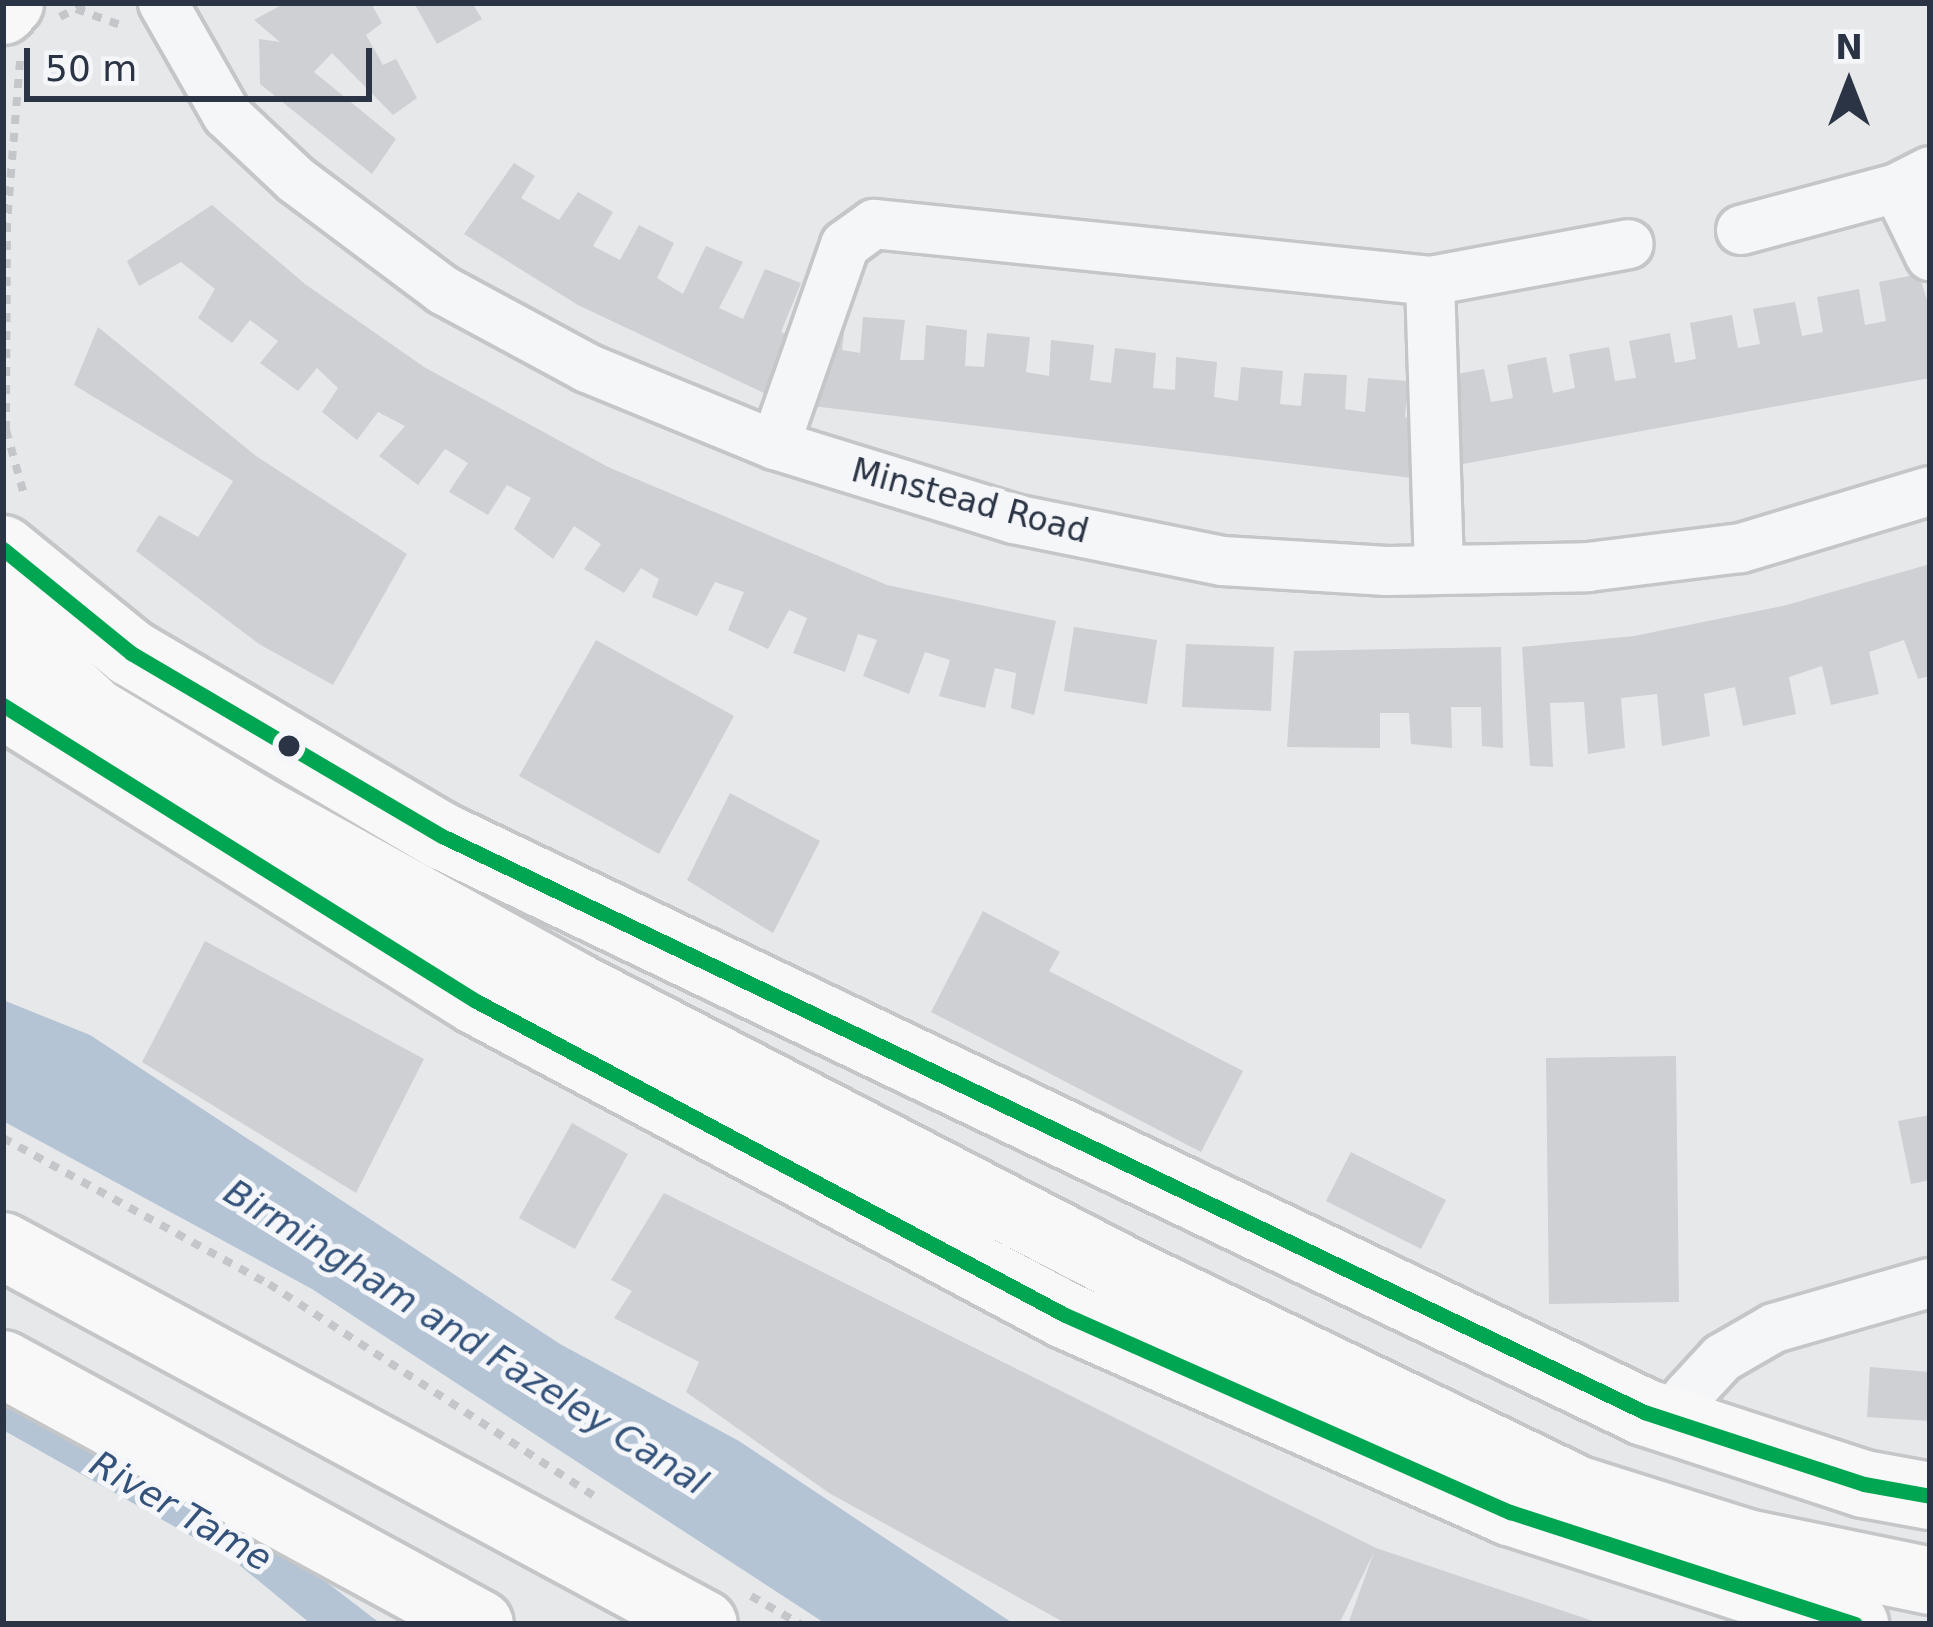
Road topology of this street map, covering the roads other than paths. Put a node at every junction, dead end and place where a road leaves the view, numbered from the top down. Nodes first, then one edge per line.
1 (163, 3) edge
2 (1914, 180) edge
3 (1742, 230) dead end
4 (1629, 244) dead end
5 (1930, 256) edge
6 (1430, 280) junction
7 (776, 445) junction
8 (1930, 490) edge
9 (4, 551) edge
10 (1439, 570) junction
11 (3, 626) edge
12 (3, 649) edge
13 (3, 706) edge
14 (476, 1001) junction
15 (3, 1246) edge
16 (1930, 1283) edge
17 (3, 1364) edge
18 (1676, 1426) junction
19 (1930, 1496) edge
20 (1930, 1582) edge
21 (724, 1608) edge
22 (480, 1624) edge
23 (1855, 1624) edge

1 - 7 street, Minstead Road
2 - 3 street
2 - 5 street
4 - 6 street
6 - 7 street
6 - 10 street
7 - 10 street, Minstead Road
8 - 10 street, Minstead Road
9 - 18 highway
11 - 20 highway
12 - 14 highway
13 - 14 highway
14 - 23 highway
15 - 21 highway
16 - 18 street
17 - 22 highway
18 - 19 highway

